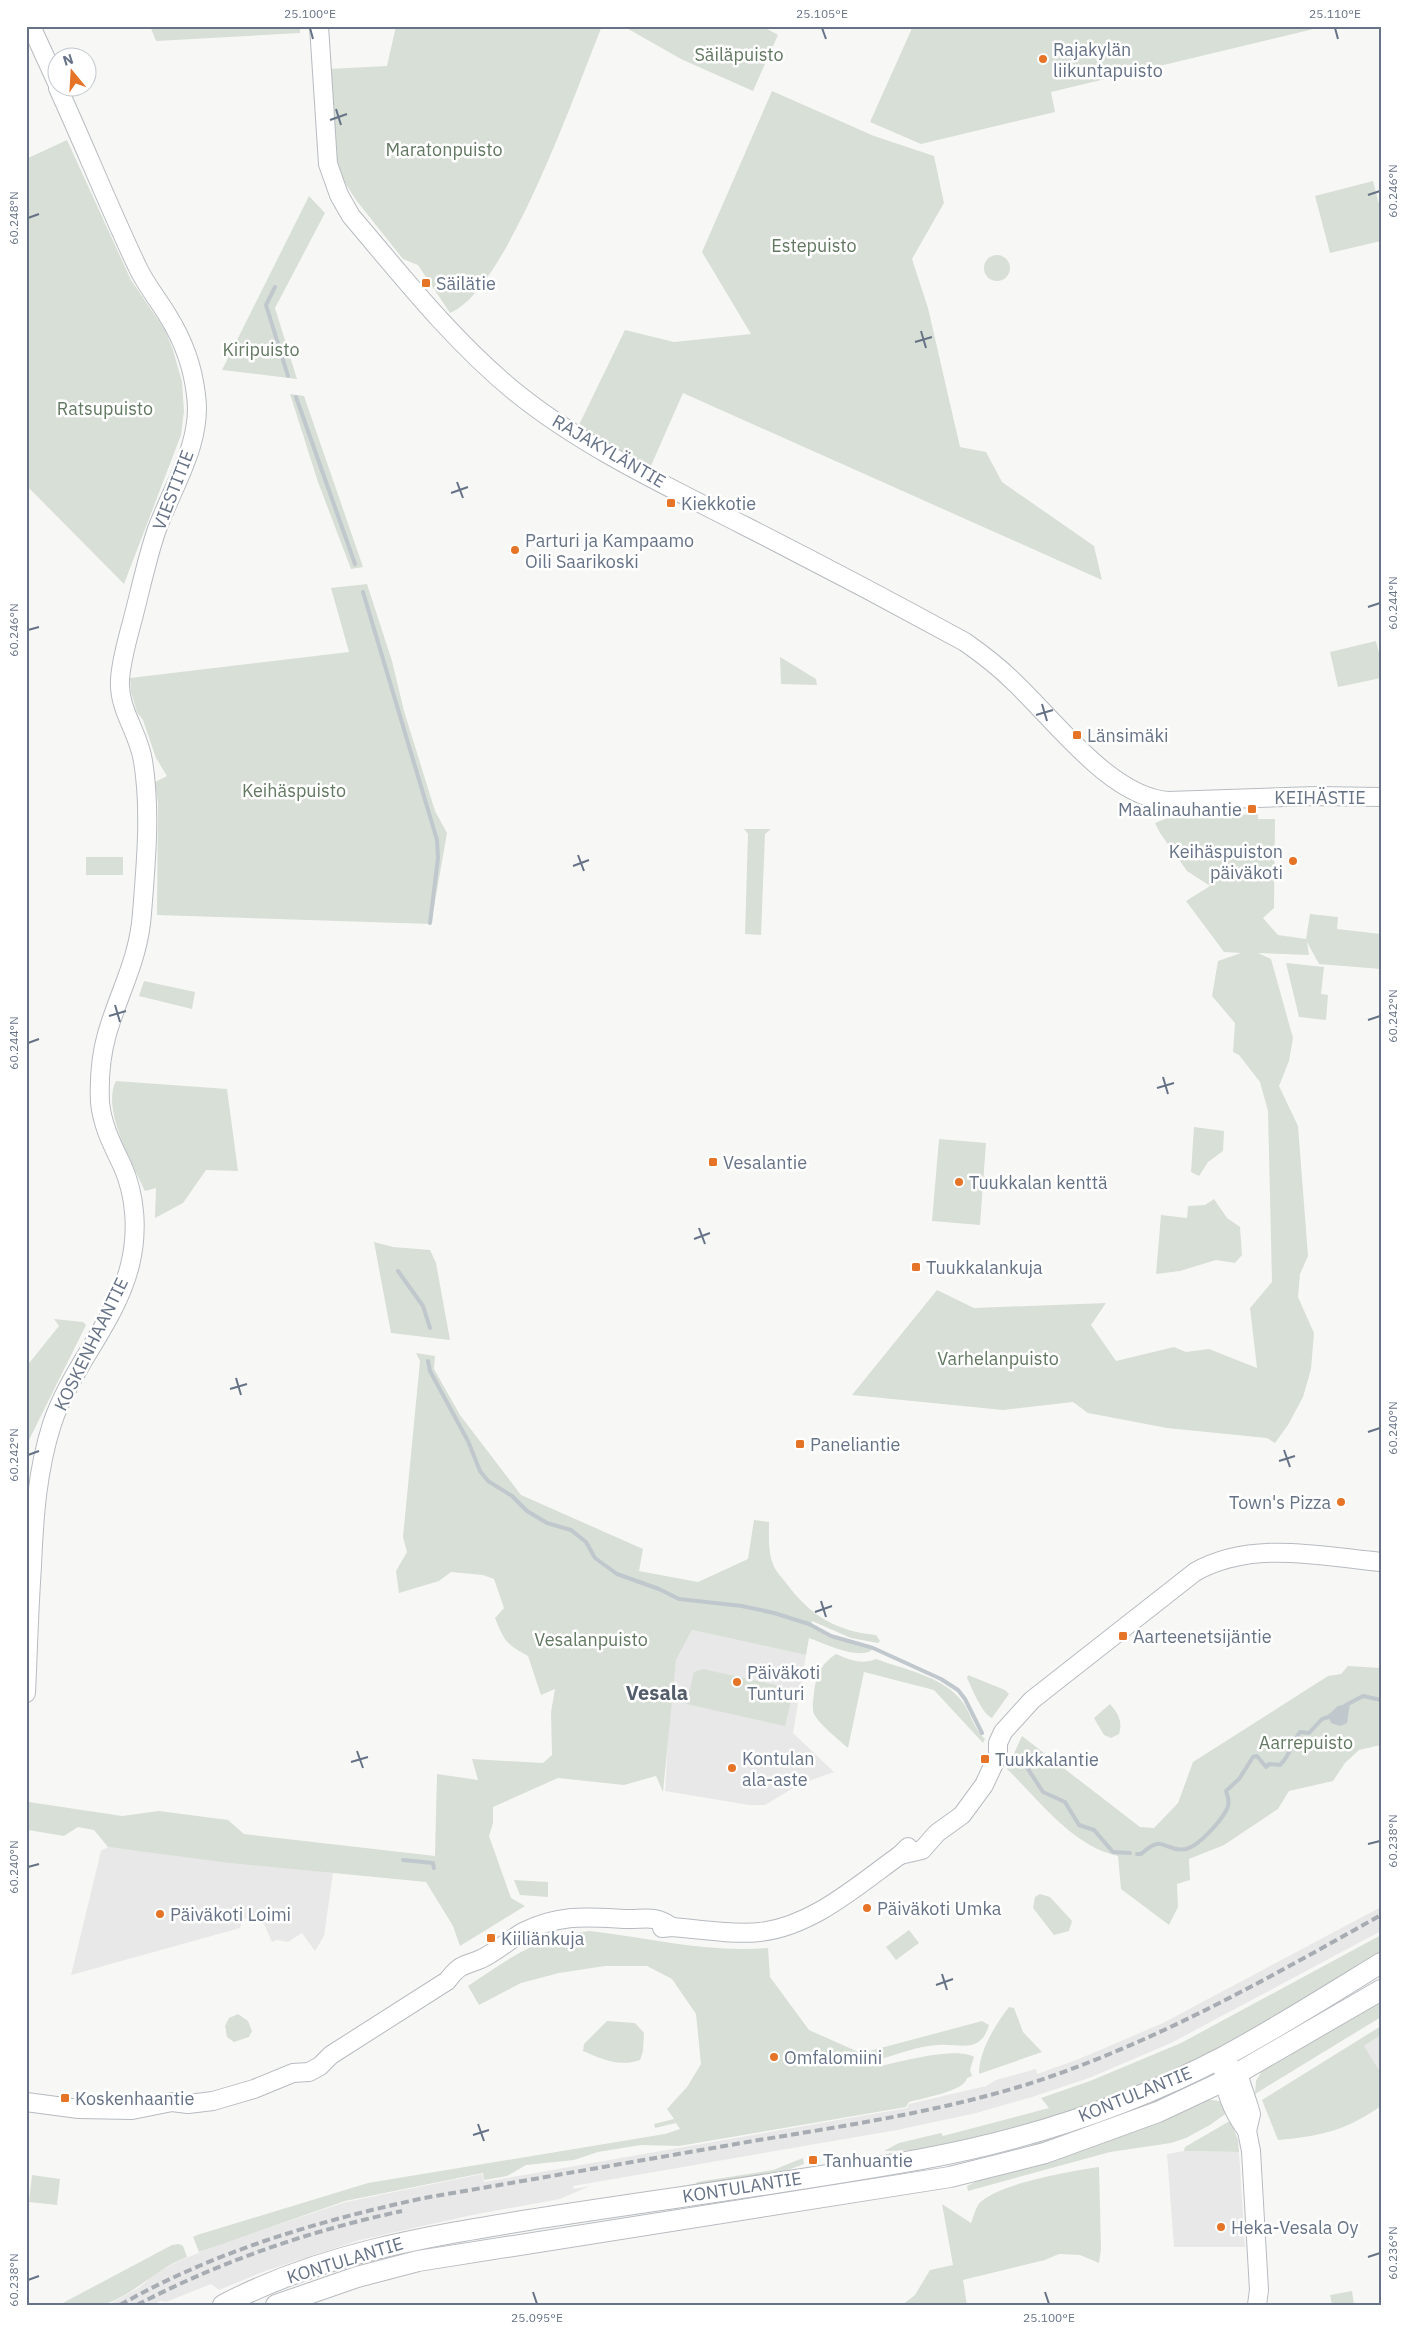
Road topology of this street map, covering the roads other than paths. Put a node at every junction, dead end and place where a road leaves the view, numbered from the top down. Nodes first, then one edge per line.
1 (31, 26) edge
2 (319, 26) edge
3 (48, 64) edge
4 (63, 98) edge
5 (1140, 794) joint
6 (1381, 797) edge
7 (142, 915) joint
8 (1381, 1562) edge
9 (26, 1693) edge
10 (1381, 1963) edge
11 (1381, 1990) edge
12 (1222, 2057) junction
13 (1231, 2077) junction
14 (26, 2102) edge
15 (223, 2305) edge
16 (276, 2305) edge
17 (1257, 2305) edge

1 - 3 street, VIESTITIE
2 - 5 street, RAJAKYLÄNTIE
4 - 7 street, VIESTITIE
5 - 6 street, KEIHÄSTIE
7 - 9 street, KOSKENHAANTIE
8 - 14 street
10 - 12 main road, KONTULANTIE
11 - 13 main road, KONTULANTIE
12 - 13 street
12 - 15 main road, KONTULANTIE
13 - 16 main road, KONTULANTIE
13 - 17 street

